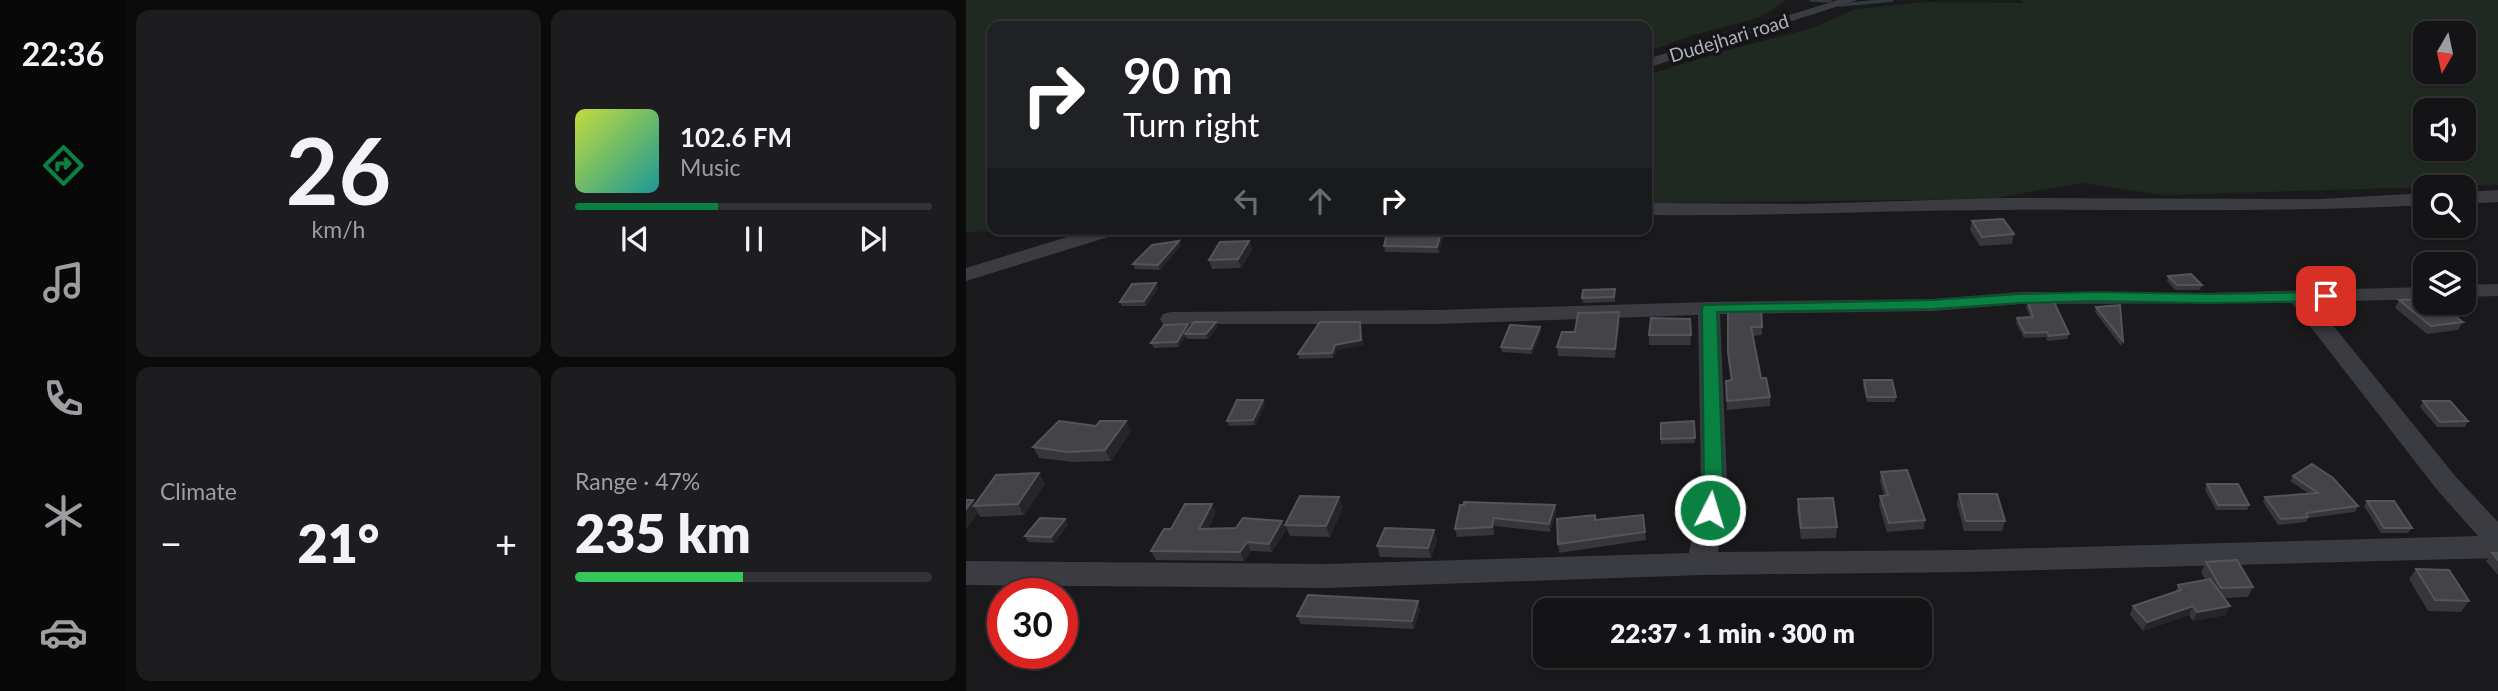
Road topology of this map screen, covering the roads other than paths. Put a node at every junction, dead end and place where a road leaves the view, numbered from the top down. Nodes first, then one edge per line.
1 (1851, 0) edge
2 (1652, 62) edge
3 (2498, 197) edge
4 (2476, 198) edge
5 (2413, 200) edge
6 (1652, 209) edge
7 (1095, 235) edge
8 (966, 275) edge
9 (2498, 290) edge
10 (2476, 291) edge
11 (2413, 293) edge
12 (2298, 296) junction
13 (1709, 308) junction
14 (1171, 319) dead end
15 (2498, 540) edge
16 (2498, 547) edge
17 (1702, 564) junction
18 (966, 573) edge

1 - 2 street, Dudejhari road
3 - 4 street
5 - 6 street
7 - 8 street
9 - 10 street
11 - 12 street
12 - 13 street
12 - 15 street
13 - 14 street
13 - 17 street
16 - 17 street
17 - 18 street

